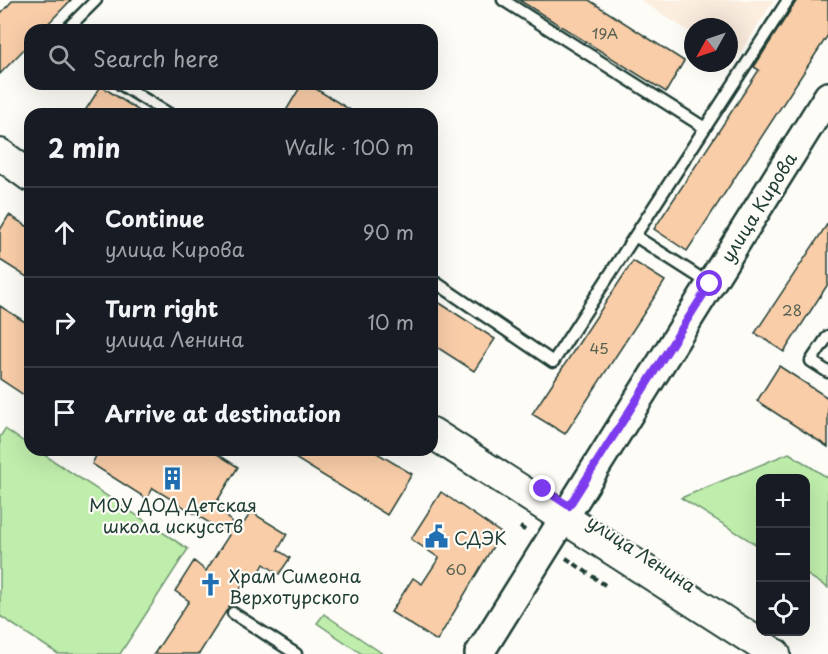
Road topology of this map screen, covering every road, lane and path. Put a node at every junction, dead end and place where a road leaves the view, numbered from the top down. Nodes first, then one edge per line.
1 (96, 0) edge
2 (504, 0) edge
3 (788, 0) edge
4 (72, 24) edge
5 (130, 90) edge
6 (828, 96) edge
7 (159, 108) edge
8 (705, 128) junction
9 (0, 140) edge
10 (0, 154) edge
11 (24, 158) edge
12 (24, 172) edge
13 (635, 236) junction
14 (438, 284) edge
15 (710, 284) junction
16 (828, 336) edge
17 (828, 372) edge
18 (438, 422) edge
19 (438, 437) edge
20 (566, 512) junction
21 (233, 613) dead end
22 (756, 627) edge
23 (770, 636) edge
24 (296, 654) edge
25 (479, 654) edge
26 (775, 654) edge
27 (798, 654) edge

1 - 4 lane
2 - 8 lane
3 - 8 lane
5 - 7 lane
6 - 15 street, улица Кирова
8 - 13 lane
9 - 11 main road
10 - 12 main road
13 - 14 lane
13 - 15 lane
15 - 20 street, улица Кирова
16 - 17 lane
18 - 20 main road, улица Ленина
19 - 20 main road
20 - 22 main road, улица Ленина
20 - 25 street, улица Кирова
20 - 26 main road
21 - 24 lane
23 - 27 main road, улица Ленина

